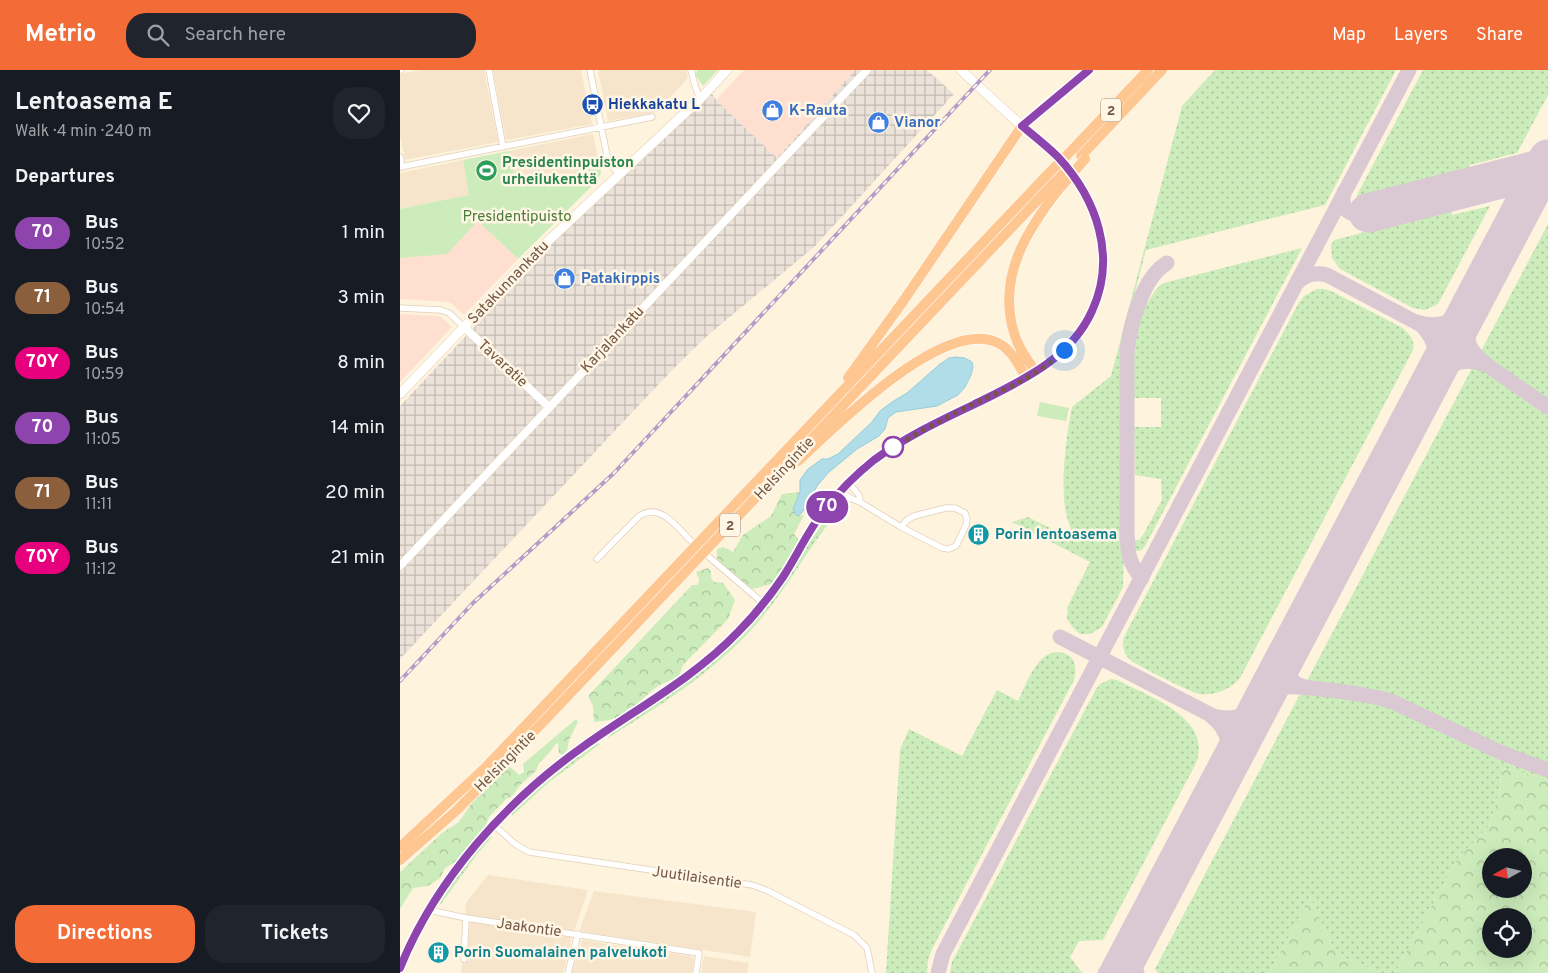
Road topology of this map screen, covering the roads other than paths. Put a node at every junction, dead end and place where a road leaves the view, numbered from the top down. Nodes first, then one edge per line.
1 (489, 70) edge
2 (590, 70) edge
3 (691, 70) edge
4 (727, 70) edge
5 (867, 70) edge
6 (961, 70) edge
7 (1089, 70) edge
8 (1148, 70) edge
9 (1162, 70) edge
10 (700, 99) junction
11 (652, 117) dead end
12 (1022, 126) junction
13 (601, 127) junction
14 (503, 147) junction
15 (1080, 155) junction
16 (400, 157) edge
17 (401, 167) edge
18 (619, 174) junction
19 (1054, 182) junction
20 (400, 308) edge
21 (464, 327) junction
22 (1036, 372) junction
23 (1026, 378) junction
24 (400, 394) edge
25 (550, 407) junction
26 (810, 425) junction
27 (848, 482) junction
28 (840, 492) junction
29 (860, 502) junction
30 (737, 518) junction
31 (901, 527) junction
32 (691, 541) dead end
33 (709, 557) dead end
34 (597, 559) dead end
35 (400, 566) edge
36 (763, 604) junction
37 (494, 825) junction
38 (400, 847) edge
39 (472, 850) joint
40 (400, 860) edge
41 (429, 910) junction
42 (466, 918) junction
43 (578, 934) junction
44 (464, 959) dead end
45 (400, 968) edge
46 (568, 973) edge
47 (696, 973) edge
48 (872, 973) edge

1 - 14 street
2 - 13 street
3 - 10 street
4 - 10 main road, Satakunnankatu
5 - 25 street, Karjalankatu
6 - 12 main road
7 - 12 highway
8 - 15 highway, Helsingintie / 2
9 - 15 highway, Helsingintie / 2
10 - 18 main road, Satakunnankatu
11 - 13 street
12 - 22 main road
12 - 26 highway
13 - 14 street
13 - 18 street
14 - 17 street
15 - 19 highway, Helsingintie / 2, bridge
15 - 19 highway, bridge
16 - 17 street
18 - 21 main road, Satakunnankatu
19 - 22 highway
19 - 26 highway, Helsingintie / 2
19 - 30 highway, Helsingintie / 2
20 - 21 street, Tavaratie
21 - 24 main road, Satakunnankatu
21 - 25 street, Tavaratie
22 - 23 main road
23 - 27 street
23 - 30 highway
25 - 35 street, Karjalankatu
26 - 38 highway, Helsingintie / 2
27 - 28 street
27 - 29 street
28 - 29 street
28 - 36 street
29 - 31 street
30 - 40 highway, Helsingintie / 2
31 - 31 street
32 - 34 street
33 - 36 street
36 - 37 street
37 - 39 street
37 - 48 street, Juutilaisentie
39 - 41 street
41 - 42 street, Jaakontie
41 - 45 street
42 - 43 street, Jaakontie
42 - 44 street
43 - 46 street
43 - 47 street, Jaakontie

